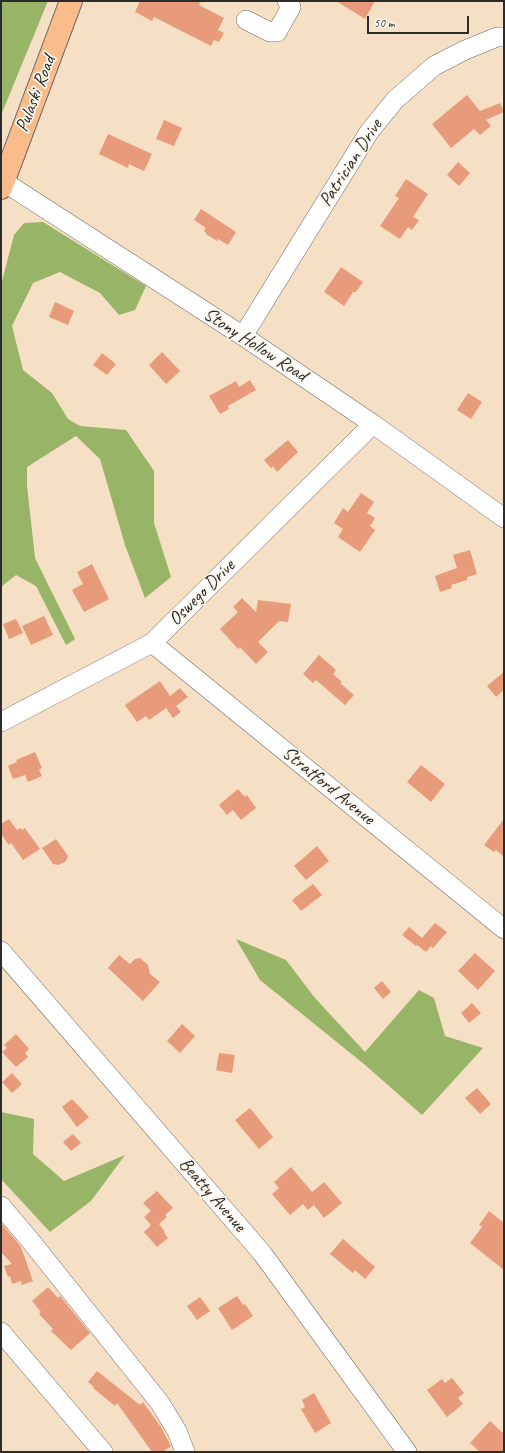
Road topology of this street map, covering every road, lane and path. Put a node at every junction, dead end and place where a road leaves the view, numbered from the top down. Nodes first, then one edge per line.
1 (71, 1) edge
2 (287, 1) edge
3 (246, 20) dead end
4 (504, 37) edge
5 (2, 183) edge
6 (243, 336) junction
7 (373, 424) junction
8 (504, 518) edge
9 (152, 643) junction
10 (1, 722) edge
11 (504, 929) edge
12 (1, 952) edge
13 (1, 1206) edge
14 (1, 1332) edge
15 (103, 1452) edge
16 (185, 1452) edge
17 (407, 1452) edge

1 - 5 main road, Pulaski Road
2 - 3 street
4 - 6 street, Patrician Drive
5 - 6 street, Stony Hollow Road
6 - 7 street, Stony Hollow Road
7 - 8 street, Stony Hollow Road
7 - 9 street, Oswego Drive
9 - 10 street, Oswego Drive
9 - 11 street, Stratford Avenue
12 - 17 street, Beatty Avenue
13 - 16 street
14 - 15 street

